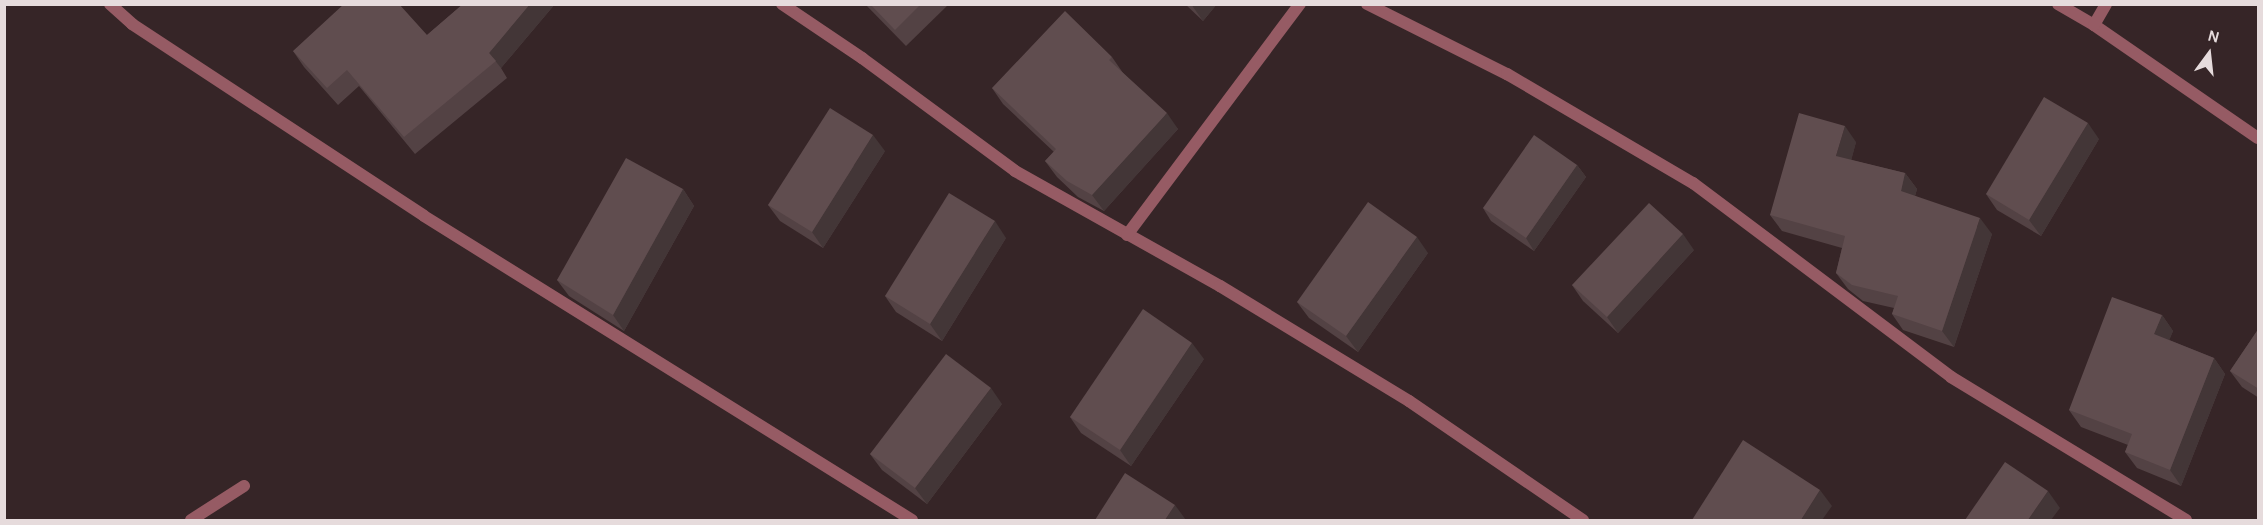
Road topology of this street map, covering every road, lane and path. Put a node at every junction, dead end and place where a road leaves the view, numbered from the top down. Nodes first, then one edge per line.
1 (110, 4) edge
2 (782, 4) edge
3 (1300, 4) edge
4 (1367, 4) edge
5 (2058, 4) edge
6 (2106, 4) edge
7 (2094, 25) junction
8 (2259, 138) edge
9 (1127, 235) junction
10 (244, 486) dead end
11 (190, 520) edge
12 (912, 520) edge
13 (1583, 520) edge
14 (2186, 520) edge

1 - 12 street
2 - 9 street
3 - 9 street
4 - 14 street
5 - 7 street
6 - 7 street
7 - 8 street
9 - 13 street
10 - 11 street

